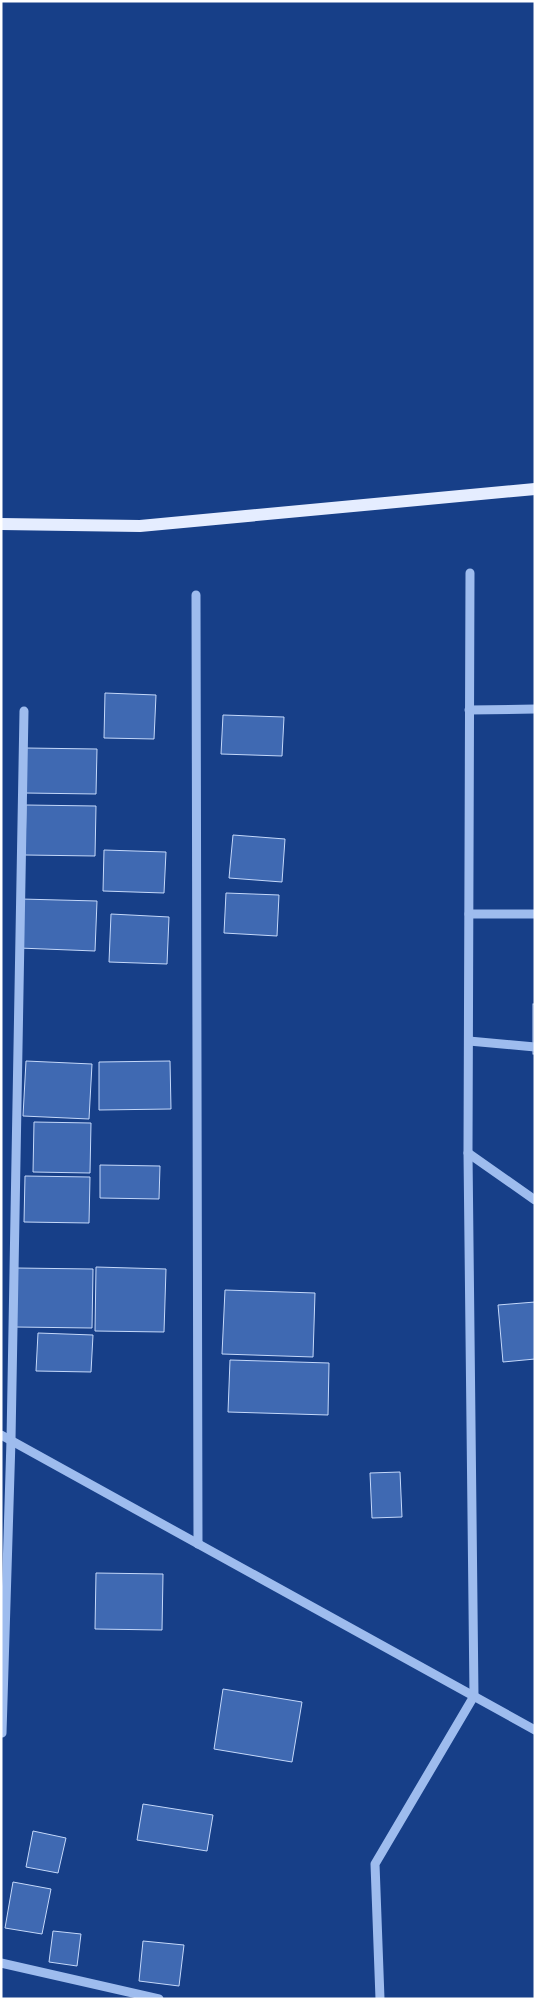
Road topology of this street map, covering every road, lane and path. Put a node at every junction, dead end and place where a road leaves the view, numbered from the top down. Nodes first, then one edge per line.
1 (535, 489) edge
2 (1, 524) edge
3 (470, 573) dead end
4 (196, 595) dead end
5 (535, 709) edge
6 (469, 710) junction
7 (24, 711) dead end
8 (469, 914) junction
9 (535, 914) edge
10 (469, 1041) junction
11 (535, 1047) edge
12 (468, 1152) junction
13 (535, 1200) edge
14 (1, 1435) edge
15 (11, 1440) junction
16 (198, 1544) junction
17 (474, 1696) junction
18 (535, 1730) edge
19 (2, 1733) edge
20 (1, 1963) edge
21 (159, 1999) edge
22 (380, 1999) edge

1 - 2 main road
3 - 6 street
4 - 16 street
5 - 6 street
6 - 8 street
7 - 15 street
8 - 9 street
8 - 10 street
10 - 11 street
10 - 12 street
12 - 13 street
12 - 17 street
14 - 15 street
15 - 16 street
15 - 19 street
16 - 17 street
17 - 18 street
17 - 22 street
20 - 21 street

